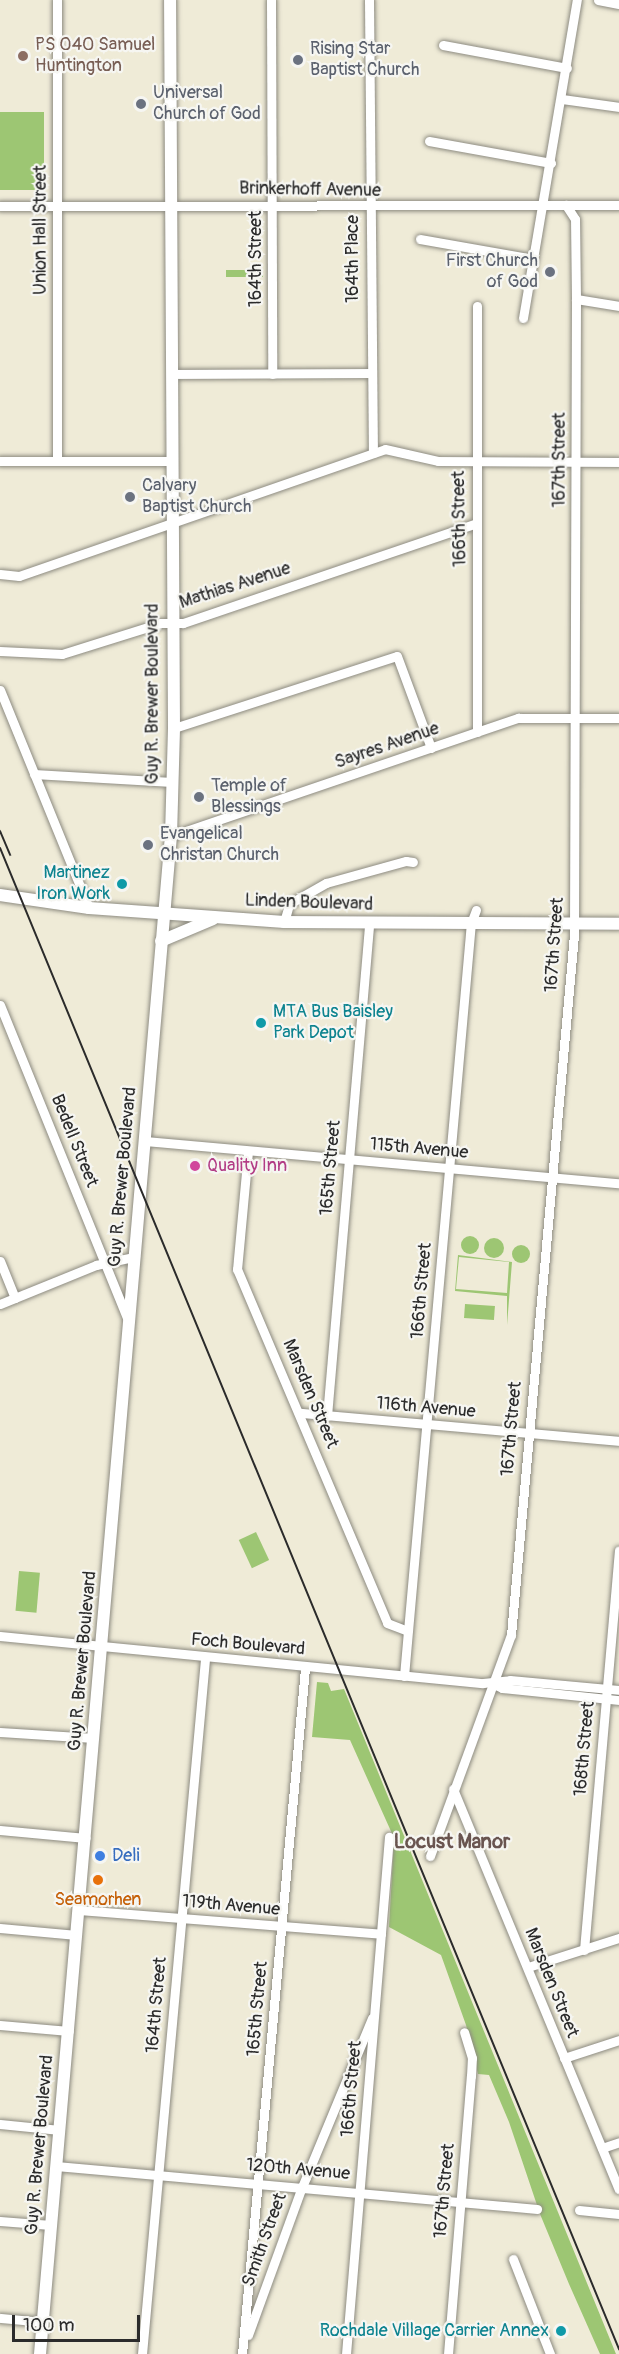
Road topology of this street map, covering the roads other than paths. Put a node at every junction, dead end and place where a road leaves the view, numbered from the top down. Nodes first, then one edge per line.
1 (57, 0) edge
2 (171, 0) edge
3 (271, 0) edge
4 (369, 0) edge
5 (577, 0) edge
6 (598, 0) edge
7 (619, 4) edge
8 (443, 45) dead end
9 (567, 68) junction
10 (562, 99) junction
11 (619, 107) edge
12 (429, 141) dead end
13 (551, 163) junction
14 (171, 205) junction
15 (544, 205) junction
16 (566, 205) junction
17 (619, 205) edge
18 (0, 206) edge
19 (58, 206) junction
20 (272, 207) junction
21 (369, 207) junction
22 (420, 239) dead end
23 (534, 259) junction
24 (576, 299) junction
25 (477, 306) dead end
26 (619, 306) edge
27 (523, 318) dead end
28 (370, 373) junction
29 (171, 374) junction
30 (272, 374) junction
31 (373, 453) junction
32 (0, 461) edge
33 (57, 461) junction
34 (171, 461) junction
35 (476, 462) junction
36 (576, 462) junction
37 (619, 462) edge
38 (476, 523) junction
39 (171, 525) junction
40 (0, 574) edge
41 (171, 621) junction
42 (0, 651) edge
43 (0, 690) edge
44 (577, 718) junction
45 (619, 718) edge
46 (174, 728) junction
47 (477, 732) junction
48 (431, 748) junction
49 (34, 774) junction
50 (172, 782) junction
51 (171, 836) junction
52 (413, 862) dead end
53 (0, 896) edge
54 (89, 908) junction
55 (476, 910) dead end
56 (163, 914) junction
57 (216, 917) junction
58 (284, 922) junction
59 (369, 923) junction
60 (471, 923) junction
61 (575, 924) junction
62 (619, 924) edge
63 (161, 941) junction
64 (0, 1005) edge
65 (5, 1030) edge
66 (144, 1141) junction
67 (248, 1151) junction
68 (349, 1160) junction
69 (449, 1168) junction
70 (550, 1177) junction
71 (619, 1183) edge
72 (135, 1257) junction
73 (0, 1261) edge
74 (106, 1263) junction
75 (15, 1298) junction
76 (0, 1304) edge
77 (129, 1323) junction
78 (302, 1413) junction
79 (327, 1416) junction
80 (427, 1425) junction
81 (528, 1434) junction
82 (619, 1441) edge
83 (619, 1551) edge
84 (408, 1630) junction
85 (0, 1636) edge
86 (102, 1645) junction
87 (204, 1659) junction
88 (305, 1668) junction
89 (404, 1676) junction
90 (494, 1684) junction
91 (607, 1689) junction
92 (619, 1690) edge
93 (606, 1699) junction
94 (619, 1700) edge
95 (0, 1732) edge
96 (94, 1738) junction
97 (453, 1789) junction
98 (0, 1830) edge
99 (389, 1837) dead end
100 (86, 1838) junction
101 (430, 1856) dead end
102 (79, 1910) junction
103 (181, 1918) junction
104 (282, 1926) junction
105 (0, 1929) edge
106 (381, 1934) junction
107 (77, 1935) junction
108 (619, 1938) edge
109 (584, 1950) junction
110 (528, 1967) junction
111 (375, 2010) junction
112 (0, 2025) edge
113 (69, 2031) junction
114 (464, 2032) dead end
115 (619, 2040) edge
116 (564, 2058) junction
117 (0, 2124) edge
118 (60, 2130) junction
119 (619, 2142) edge
120 (602, 2148) junction
121 (56, 2166) junction
122 (158, 2174) junction
123 (259, 2182) junction
124 (302, 2187) junction
125 (619, 2189) edge
126 (360, 2192) junction
127 (461, 2201) junction
128 (537, 2209) dead end
129 (579, 2210) dead end
130 (619, 2214) edge
131 (0, 2221) edge
132 (51, 2225) junction
133 (513, 2259) dead end
134 (250, 2272) junction
135 (270, 2277) junction
136 (0, 2318) edge
137 (43, 2322) junction
138 (242, 2351) edge
139 (550, 2353) edge
140 (40, 2354) edge
141 (142, 2354) edge
142 (346, 2354) edge
143 (448, 2354) edge

1 - 19 street, Union Hall Street
2 - 14 main road, Guy R. Brewer Boulevard
3 - 20 street, 164th Street
4 - 21 street, 164th Place
5 - 9 street
6 - 7 street
8 - 9 street
9 - 10 street
10 - 11 street
10 - 13 street
12 - 13 street
13 - 15 street
14 - 19 street, Brinkerhoff Avenue
14 - 20 street, Brinkerhoff Avenue
14 - 29 main road, Guy R. Brewer Boulevard
15 - 16 street, Brinkerhoff Avenue
15 - 21 street, Brinkerhoff Avenue
15 - 23 street
16 - 17 street, Brinkerhoff Avenue
16 - 24 street, 167th Street
18 - 19 street, Brinkerhoff Avenue
19 - 33 street, Union Hall Street
20 - 21 street, Brinkerhoff Avenue
20 - 30 street, 164th Street
21 - 28 street, 164th Place
22 - 23 street
23 - 27 street
24 - 26 street
24 - 36 street, 167th Street
25 - 35 street, 166th Street
28 - 30 street
28 - 31 street, 164th Place
29 - 30 street
29 - 34 main road, Guy R. Brewer Boulevard
31 - 35 street
31 - 39 street
32 - 33 street
33 - 34 street
34 - 39 main road, Guy R. Brewer Boulevard
35 - 36 street
35 - 38 street, 166th Street
36 - 37 street
36 - 44 street, 167th Street
38 - 41 street, Mathias Avenue
38 - 47 street, 166th Street
39 - 40 street
39 - 41 main road, Guy R. Brewer Boulevard
41 - 42 street, Mathias Avenue
41 - 46 main road, Guy R. Brewer Boulevard
43 - 49 street
44 - 45 street, Sayres Avenue
44 - 47 street, Sayres Avenue
44 - 61 street, 167th Street
46 - 48 street
46 - 50 main road, Guy R. Brewer Boulevard
47 - 48 street, Sayres Avenue
48 - 51 street, Sayres Avenue
49 - 50 street
49 - 54 street
50 - 51 main road, Guy R. Brewer Boulevard
51 - 56 main road, Guy R. Brewer Boulevard
52 - 58 street
53 - 54 main road, Linden Boulevard
54 - 56 main road, Linden Boulevard
55 - 60 street, 166th Street
56 - 57 main road, Linden Boulevard
56 - 63 main road, Guy R. Brewer Boulevard
57 - 58 main road, Linden Boulevard
57 - 63 main road
58 - 59 main road, Linden Boulevard
59 - 60 main road, Linden Boulevard
59 - 68 street, 165th Street
60 - 61 main road, Linden Boulevard
60 - 69 street, 166th Street
61 - 62 main road, Linden Boulevard
61 - 70 street, 167th Street
63 - 66 main road, Guy R. Brewer Boulevard
64 - 65 street, Bedell Street
65 - 74 street, Bedell Street
66 - 67 street, 115th Avenue
66 - 72 main road, Guy R. Brewer Boulevard
67 - 68 street, 115th Avenue
67 - 78 street, Marsden Street
68 - 69 street, 115th Avenue
68 - 79 street, 165th Street
69 - 70 street, 115th Avenue
69 - 80 street, 166th Street
70 - 71 street, 115th Avenue
70 - 81 street, 167th Street
72 - 74 street
72 - 77 main road, Guy R. Brewer Boulevard
73 - 75 street
74 - 75 street
74 - 77 street, Bedell Street
75 - 76 street
77 - 86 main road, Guy R. Brewer Boulevard
78 - 79 street, 116th Avenue
78 - 84 street, Marsden Street
79 - 80 street, 116th Avenue
80 - 81 street, 116th Avenue
80 - 84 street, 166th Street
81 - 82 street, 116th Avenue
81 - 90 street, 167th Street
83 - 91 street, 168th Street
84 - 89 street, 166th Street
85 - 86 street, Foch Boulevard
86 - 87 street, Foch Boulevard
86 - 96 main road, Guy R. Brewer Boulevard
87 - 88 street, Foch Boulevard
87 - 103 street, 164th Street
88 - 89 street, Foch Boulevard
88 - 104 street, 165th Street
89 - 90 street, Foch Boulevard
90 - 91 street, Foch Boulevard
90 - 93 street, Foch Boulevard
90 - 97 street
91 - 92 street, Foch Boulevard
91 - 93 street, 168th Street
93 - 94 street, Foch Boulevard
93 - 109 street, 168th Street
95 - 96 street
96 - 100 main road, Guy R. Brewer Boulevard
97 - 101 street
97 - 110 street, Marsden Street
98 - 100 street
99 - 106 street
100 - 102 main road, Guy R. Brewer Boulevard
102 - 103 street, 119th Avenue
102 - 107 main road, Guy R. Brewer Boulevard
103 - 104 street, 119th Avenue
103 - 122 street, 164th Street
104 - 106 street, 119th Avenue
104 - 123 street, 165th Street
105 - 107 street
106 - 111 street, 166th Street
107 - 113 main road, Guy R. Brewer Boulevard
108 - 109 street
109 - 110 street
110 - 116 street, Marsden Street
111 - 124 street, Smith Street
111 - 126 street, 166th Street
112 - 113 street
113 - 118 main road, Guy R. Brewer Boulevard
114 - 127 street, 167th Street
115 - 116 street
116 - 120 street, Marsden Street
117 - 118 street
118 - 121 main road, Guy R. Brewer Boulevard
119 - 120 street
120 - 125 street, Marsden Street
121 - 122 street, 120th Avenue
121 - 132 main road, Guy R. Brewer Boulevard
122 - 123 street, 120th Avenue
122 - 141 street, 164th Street
123 - 124 street, 120th Avenue
123 - 134 street, 165th Street
124 - 126 street, 120th Avenue
124 - 135 street, Smith Street
126 - 127 street, 120th Avenue
126 - 142 street, 166th Street
127 - 128 street, 120th Avenue
127 - 143 street, 167th Street
129 - 130 street
131 - 132 street
132 - 137 main road, Guy R. Brewer Boulevard
133 - 139 street
134 - 135 street
134 - 138 street, 165th Street
135 - 138 street, Smith Street
136 - 137 street
137 - 140 main road, Guy R. Brewer Boulevard

